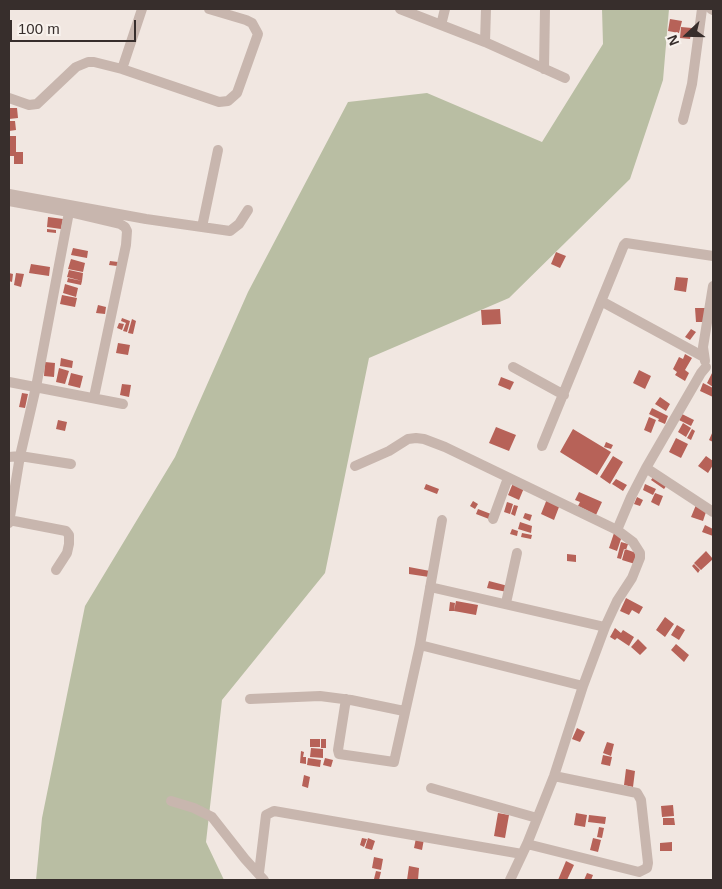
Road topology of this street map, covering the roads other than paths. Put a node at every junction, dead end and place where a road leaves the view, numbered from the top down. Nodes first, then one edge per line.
1 (142, 9) edge
2 (209, 9) edge
3 (400, 9) edge
4 (445, 9) edge
5 (486, 9) edge
6 (545, 9) edge
7 (702, 9) edge
8 (441, 25) junction
9 (485, 42) junction
10 (122, 69) junction
11 (544, 69) junction
12 (565, 78) dead end
13 (9, 98) edge
14 (682, 120) dead end
15 (218, 150) dead end
16 (9, 194) edge
17 (9, 201) edge
18 (248, 210) dead end
19 (69, 212) junction
20 (202, 227) junction
21 (713, 256) edge
22 (713, 286) edge
23 (601, 301) junction
24 (704, 356) junction
25 (513, 367) dead end
26 (710, 369) edge
27 (9, 382) edge
28 (36, 387) junction
29 (564, 395) junction
30 (94, 397) junction
31 (122, 404) dead end
32 (542, 446) dead end
33 (9, 448) edge
34 (20, 456) junction
35 (9, 457) edge
36 (71, 464) dead end
37 (355, 466) dead end
38 (646, 468) junction
39 (508, 478) junction
40 (713, 512) edge
41 (493, 519) dead end
42 (442, 520) dead end
43 (9, 521) edge
44 (617, 530) junction
45 (517, 553) dead end
46 (56, 570) dead end
47 (430, 587) junction
48 (506, 603) junction
49 (605, 627) junction
50 (420, 645) junction
51 (583, 686) junction
52 (250, 699) dead end
53 (346, 699) junction
54 (404, 711) junction
55 (554, 776) junction
56 (431, 788) dead end
57 (171, 801) dead end
58 (538, 818) junction
59 (524, 849) junction
60 (262, 877) edge
61 (510, 880) edge

1 - 10 street
2 - 10 street
3 - 8 street
4 - 8 street
5 - 9 street
6 - 11 street
7 - 14 street
8 - 9 street
9 - 11 street
10 - 13 street
11 - 12 street
15 - 20 street
16 - 20 street
17 - 19 street
18 - 20 street
19 - 28 street
19 - 30 street
21 - 23 street
22 - 24 street
23 - 24 street
23 - 29 street
24 - 26 street
25 - 29 street
26 - 38 street
27 - 28 street
28 - 30 street
28 - 34 street
29 - 32 street
30 - 31 street
33 - 34 street
34 - 35 street
34 - 36 street
34 - 43 street
37 - 39 street
38 - 40 street
38 - 44 street
39 - 41 street
39 - 44 street
42 - 47 street
43 - 46 street
44 - 49 street
45 - 48 street
47 - 48 street
47 - 50 street
48 - 49 street
49 - 51 street
50 - 51 street
50 - 54 street
51 - 55 street
52 - 53 street
53 - 54 street
53 - 54 street
55 - 58 street
55 - 59 street
56 - 58 street
57 - 60 street
58 - 59 street
59 - 60 street
59 - 61 street

